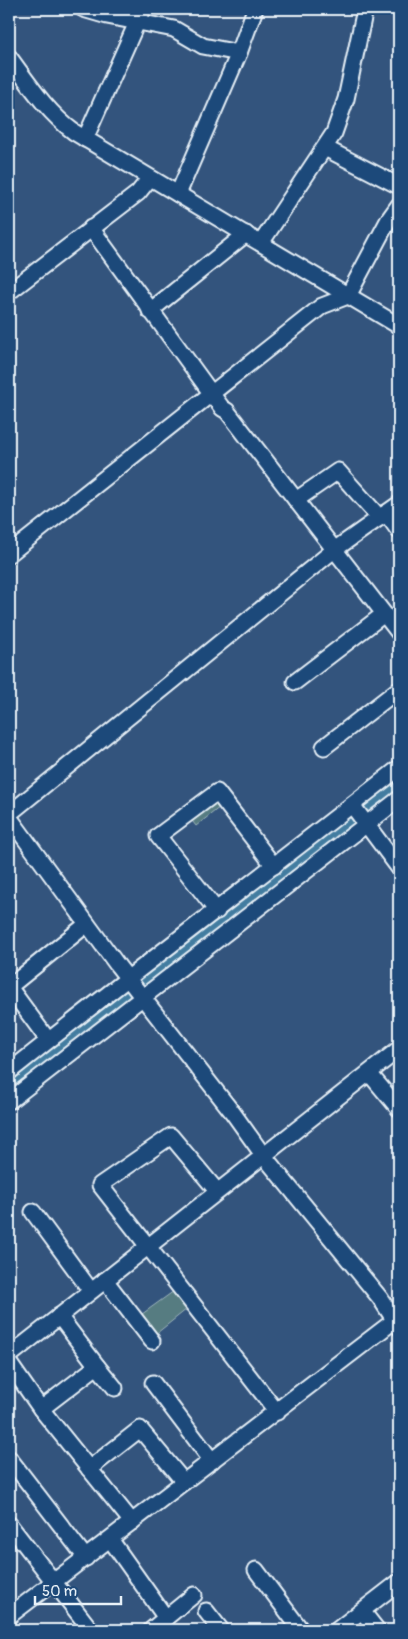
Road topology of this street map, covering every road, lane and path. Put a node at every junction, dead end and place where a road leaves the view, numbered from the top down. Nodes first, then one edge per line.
1 (83, 9) edge
2 (255, 9) edge
3 (365, 9) edge
4 (140, 16) edge
5 (239, 53) junction
6 (9, 57) edge
7 (85, 138) junction
8 (325, 148) junction
9 (150, 178) junction
10 (399, 186) edge
11 (178, 194) junction
12 (399, 204) edge
13 (91, 228) junction
14 (246, 234) junction
15 (261, 243) junction
16 (9, 292) edge
17 (348, 296) junction
18 (150, 311) junction
19 (399, 326) edge
20 (211, 393) junction
21 (296, 500) junction
22 (399, 504) edge
23 (383, 516) junction
24 (399, 531) edge
25 (334, 550) junction
26 (9, 554) edge
27 (384, 614) junction
28 (399, 633) edge
29 (295, 682) dead end
30 (399, 689) edge
31 (324, 747) dead end
32 (399, 768) edge
33 (399, 799) edge
34 (9, 815) edge
35 (360, 815) junction
36 (274, 866) junction
37 (399, 868) edge
38 (217, 911) junction
39 (87, 924) junction
40 (9, 987) edge
41 (136, 988) junction
42 (48, 1040) junction
43 (399, 1049) edge
44 (9, 1072) edge
45 (369, 1073) junction
46 (9, 1101) edge
47 (399, 1109) edge
48 (263, 1154) junction
49 (217, 1191) junction
50 (33, 1212) dead end
51 (147, 1247) junction
52 (105, 1280) junction
53 (91, 1291) junction
54 (59, 1316) junction
55 (398, 1322) edge
56 (152, 1341) dead end
57 (9, 1356) edge
58 (9, 1362) edge
59 (97, 1366) junction
60 (152, 1383) dead end
61 (115, 1388) dead end
62 (41, 1409) junction
63 (277, 1412) junction
64 (212, 1461) junction
65 (11, 1467) edge
66 (89, 1469) junction
67 (184, 1482) junction
68 (132, 1522) junction
69 (9, 1524) edge
70 (110, 1539) junction
71 (86, 1558) junction
72 (256, 1570) dead end
73 (54, 1582) junction
74 (397, 1588) edge
75 (194, 1595) dead end
76 (206, 1611) dead end
77 (362, 1611) junction
78 (9, 1616) edge
79 (166, 1618) junction
80 (91, 1630) edge
81 (151, 1630) edge
82 (221, 1630) edge
83 (301, 1630) edge
84 (337, 1630) edge
85 (377, 1630) edge

1 - 4 street
2 - 5 street
3 - 8 street
4 - 5 street
4 - 7 street
5 - 11 street
6 - 7 street
7 - 9 street
8 - 10 street
8 - 15 street
9 - 11 street
9 - 13 street
11 - 14 street
12 - 17 street
13 - 16 street
13 - 18 street
14 - 15 street
14 - 18 street
15 - 17 street
17 - 19 street
17 - 20 street
18 - 20 street
20 - 21 street
20 - 26 street
21 - 23 street
21 - 25 street
22 - 23 street
23 - 24 street
23 - 25 street
25 - 27 street
25 - 34 street
27 - 28 street
27 - 29 street
30 - 31 street
32 - 35 street
33 - 35 street
34 - 39 street
35 - 36 street
35 - 37 street
35 - 41 street
36 - 38 street
36 - 38 street
38 - 41 street
39 - 40 street
39 - 41 street
40 - 42 street
41 - 42 street
41 - 46 street
41 - 48 street
42 - 44 street
43 - 45 street
45 - 47 street
45 - 48 street
48 - 49 street
48 - 55 street
49 - 51 street
49 - 51 street
50 - 53 street
51 - 52 street
51 - 63 street
52 - 53 street
52 - 56 street
53 - 54 street
54 - 57 street
54 - 59 street
55 - 63 street
58 - 62 street
59 - 61 street
59 - 62 street
60 - 64 street
62 - 66 street
63 - 64 street
64 - 67 street
65 - 71 street
66 - 67 street
66 - 68 street
67 - 68 street
68 - 70 street
69 - 73 street
70 - 71 street
70 - 79 street
71 - 73 street
72 - 83 street
73 - 78 street
73 - 80 street
74 - 77 street
75 - 79 street
76 - 82 street
77 - 84 street
77 - 85 street
79 - 81 street

